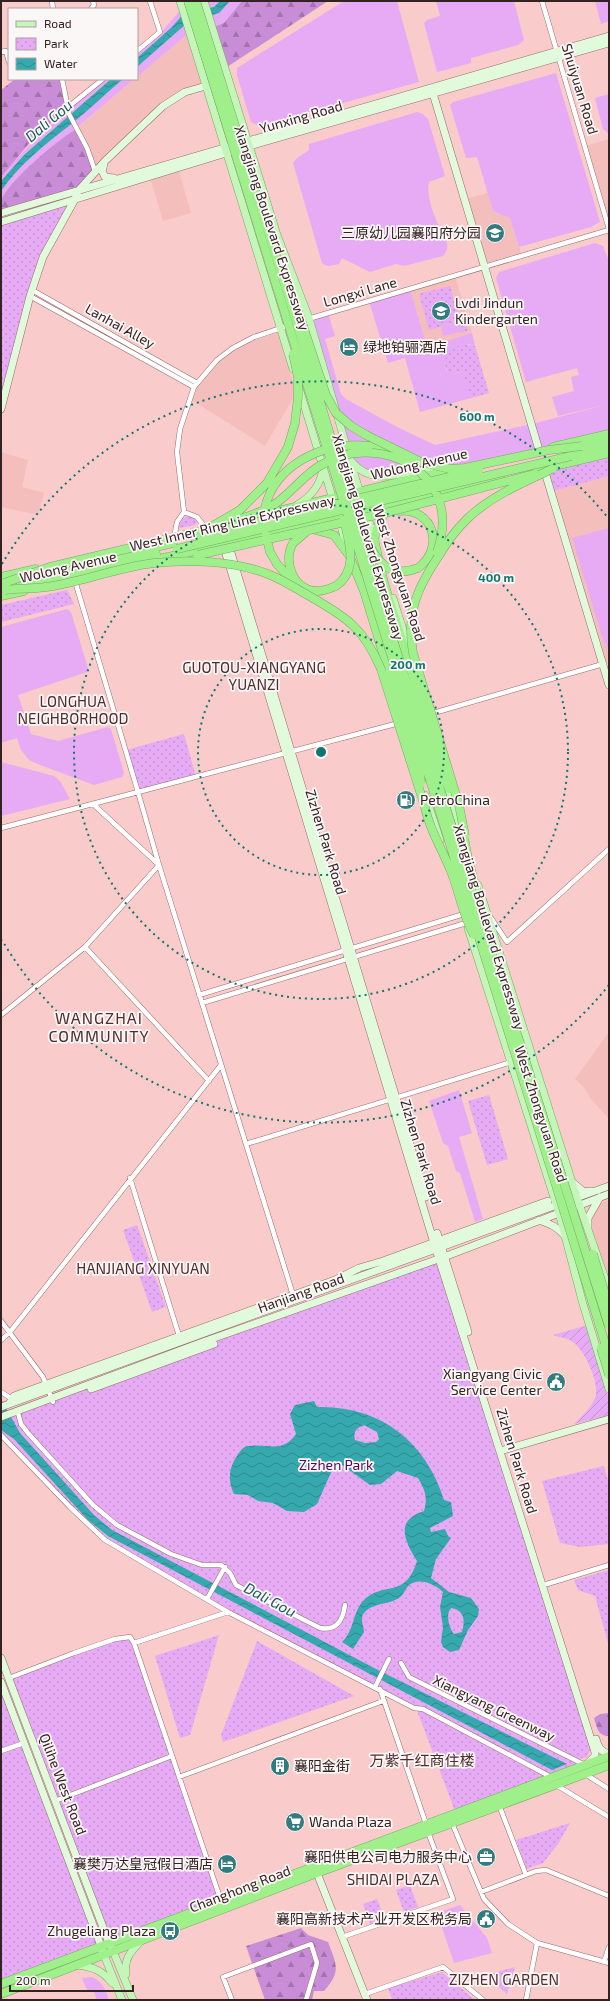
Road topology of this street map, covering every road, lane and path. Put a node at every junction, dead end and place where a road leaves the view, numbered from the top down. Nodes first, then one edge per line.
1 (150, 1) edge
2 (180, 1) edge
3 (188, 1) edge
4 (196, 1) edge
5 (204, 1) edge
6 (542, 1) edge
7 (609, 36) edge
8 (609, 43) edge
9 (138, 50) edge
10 (1, 52) edge
11 (558, 54) junction
12 (8, 58) edge
13 (62, 80) edge
14 (101, 80) edge
15 (206, 86) junction
16 (432, 90) junction
17 (67, 108) junction
18 (248, 143) junction
19 (225, 150) junction
20 (105, 161) junction
21 (95, 171) junction
22 (122, 178) junction
23 (78, 191) junction
24 (75, 199) junction
25 (50, 207) junction
26 (1, 213) edge
27 (63, 219) junction
28 (1, 222) edge
29 (609, 230) edge
30 (270, 266) junction
31 (485, 267) junction
32 (282, 277) junction
33 (31, 293) junction
34 (309, 318) junction
35 (280, 328) junction
36 (195, 385) junction
37 (1, 409) edge
38 (609, 434) edge
39 (609, 440) edge
40 (582, 446) junction
41 (609, 447) edge
42 (539, 450) junction
43 (332, 454) junction
44 (609, 454) edge
45 (350, 459) junction
46 (420, 462) junction
47 (324, 466) junction
48 (462, 468) junction
49 (548, 469) junction
50 (359, 491) junction
51 (333, 498) junction
52 (410, 501) junction
53 (290, 508) junction
54 (366, 511) junction
55 (184, 512) junction
56 (389, 512) junction
57 (339, 519) junction
58 (320, 526) junction
59 (205, 528) junction
60 (175, 533) dead end
61 (374, 540) junction
62 (229, 543) junction
63 (350, 555) junction
64 (154, 563) junction
65 (427, 572) junction
66 (74, 578) junction
67 (2, 587) edge
68 (325, 605) junction
69 (603, 664) junction
70 (609, 685) edge
71 (430, 714) junction
72 (401, 722) junction
73 (289, 753) junction
74 (138, 792) junction
75 (93, 804) junction
76 (424, 807) junction
77 (1, 828) edge
78 (465, 836) junction
79 (609, 849) edge
80 (159, 865) junction
81 (487, 912) junction
82 (464, 914) junction
83 (466, 923) junction
84 (484, 943) junction
85 (85, 948) junction
86 (349, 951) junction
87 (351, 959) junction
88 (199, 995) junction
89 (202, 1003) junction
90 (1, 1015) edge
91 (511, 1062) junction
92 (221, 1065) junction
93 (208, 1081) junction
94 (393, 1098) junction
95 (246, 1144) junction
96 (557, 1173) junction
97 (130, 1178) junction
98 (572, 1182) junction
99 (609, 1186) edge
100 (551, 1187) junction
101 (599, 1194) junction
102 (609, 1194) edge
103 (577, 1198) junction
104 (548, 1201) junction
105 (557, 1204) junction
106 (580, 1205) junction
107 (537, 1212) junction
108 (560, 1213) junction
109 (539, 1220) junction
110 (588, 1230) junction
111 (566, 1237) junction
112 (438, 1245) junction
113 (442, 1257) junction
114 (609, 1290) edge
115 (293, 1295) junction
116 (609, 1307) edge
117 (1, 1321) edge
118 (609, 1326) edge
119 (10, 1332) junction
120 (180, 1339) junction
121 (1, 1340) edge
122 (609, 1356) edge
123 (609, 1376) edge
124 (47, 1387) junction
125 (609, 1389) edge
126 (1, 1392) edge
127 (52, 1400) junction
128 (10, 1401) junction
129 (1, 1407) edge
130 (15, 1413) junction
131 (1, 1417) edge
132 (609, 1419) edge
133 (1, 1435) edge
134 (502, 1450) junction
135 (609, 1565) edge
136 (225, 1567) junction
137 (547, 1584) junction
138 (208, 1598) junction
139 (345, 1605) dead end
140 (228, 1612) junction
141 (134, 1643) junction
142 (1, 1658) edge
143 (389, 1659) dead end
144 (401, 1663) dead end
145 (9, 1678) junction
146 (1, 1682) edge
147 (377, 1687) junction
148 (383, 1701) junction
149 (24, 1742) junction
150 (1, 1752) edge
151 (609, 1755) edge
152 (172, 1756) junction
153 (609, 1765) edge
154 (584, 1769) junction
155 (179, 1777) junction
156 (554, 1780) junction
157 (609, 1789) edge
158 (55, 1801) junction
159 (499, 1805) junction
160 (609, 1817) edge
161 (452, 1823) junction
162 (427, 1828) junction
163 (317, 1873) junction
164 (526, 1875) junction
165 (481, 1892) junction
166 (609, 1896) edge
167 (221, 1901) junction
168 (342, 1937) junction
169 (142, 1940) junction
170 (537, 1943) junction
171 (609, 1947) edge
172 (104, 1948) junction
173 (114, 1950) junction
174 (607, 1962) edge
175 (75, 1965) junction
176 (1, 1984) edge
177 (127, 1986) junction
178 (117, 1990) junction
179 (1, 1994) edge
180 (366, 1997) edge
181 (122, 2000) edge
182 (133, 2000) edge
183 (232, 2000) edge
184 (306, 2000) edge
185 (483, 2000) edge
186 (526, 2000) edge

1 - 9 street
2 - 15 main road, West Zhongyuan Road
3 - 30 highway, Xiangjiang Boulevard Expressway, bridge
4 - 32 highway, Xiangjiang Boulevard Expressway, bridge
5 - 18 main road, West Zhongyuan Road
6 - 11 street, Shuiyuan Road
7 - 11 street, Yunxing Road
8 - 11 street, Yunxing Road
10 - 12 street
11 - 16 street, Yunxing Road
11 - 29 street, Shuiyuan Road
13 - 17 street
14 - 17 street
15 - 19 main road, West Zhongyuan Road
15 - 20 street
16 - 18 street, Yunxing Road
16 - 31 street
17 - 21 street
18 - 19 street, Yunxing Road
18 - 34 main road, West Zhongyuan Road
19 - 22 street, Yunxing Road
19 - 24 street, Yunxing Road
19 - 35 main road, West Zhongyuan Road
20 - 21 street
20 - 22 street
21 - 23 street
22 - 23 street, Yunxing Road
23 - 24 street
23 - 26 street, Yunxing Road
24 - 25 street, Yunxing Road
24 - 27 street
25 - 27 street
25 - 28 street, Yunxing Road
27 - 33 street
29 - 31 street, Longxi Lane
30 - 43 highway, Xiangjiang Boulevard Expressway, bridge
30 - 59 highway, bridge
31 - 34 street, Longxi Lane
31 - 42 street
32 - 43 highway, Xiangjiang Boulevard Expressway, bridge
32 - 46 highway, bridge
33 - 36 street, Lanhai Alley
33 - 37 street
34 - 35 street, Longxi Lane
34 - 45 main road, West Zhongyuan Road
35 - 36 street, Longxi Lane
35 - 47 main road, West Zhongyuan Road
36 - 55 street, Longxi Lane
38 - 42 highway, Wolong Avenue
39 - 40 highway, West Inner Ring Line Expressway
40 - 46 highway, bridge
40 - 67 highway, West Inner Ring Line Expressway, bridge
41 - 67 highway, West Inner Ring Line Expressway, bridge
42 - 48 highway, Wolong Avenue
43 - 56 highway, bridge
43 - 58 highway, bridge
43 - 84 highway, Xiangjiang Boulevard Expressway, bridge
44 - 49 highway
45 - 48 main road
45 - 50 main road, West Zhongyuan Road
46 - 68 highway, bridge
47 - 51 main road, West Zhongyuan Road
47 - 53 main road
48 - 50 highway, Wolong Avenue
49 - 52 highway, Wolong Avenue
49 - 56 highway, bridge
49 - 65 highway, bridge
49 - 69 street
50 - 51 highway, Wolong Avenue
50 - 54 main road, West Zhongyuan Road
51 - 53 highway, Wolong Avenue
51 - 57 main road, West Zhongyuan Road
52 - 54 highway, Wolong Avenue
52 - 61 highway
53 - 67 highway, Wolong Avenue
54 - 57 highway, Wolong Avenue
54 - 61 main road, West Zhongyuan Road
55 - 59 street
55 - 60 street
56 - 58 highway, bridge
57 - 62 highway, Wolong Avenue
57 - 63 main road, West Zhongyuan Road
58 - 64 highway, bridge
59 - 65 highway, bridge
59 - 67 highway, bridge
61 - 71 main road, West Zhongyuan Road
61 - 78 highway, bridge
62 - 63 highway
62 - 66 highway, Wolong Avenue
62 - 73 street, Zizhen Park Road
63 - 72 main road, West Zhongyuan Road
63 - 76 highway, bridge
64 - 67 highway, bridge
64 - 68 highway, bridge
65 - 78 highway, bridge
66 - 67 highway, Wolong Avenue
66 - 74 street
68 - 76 highway, bridge
69 - 70 street
69 - 71 street
71 - 81 main road, West Zhongyuan Road
72 - 73 street
72 - 82 main road, West Zhongyuan Road
73 - 74 street
73 - 86 street, Zizhen Park Road
74 - 75 street
74 - 80 street
75 - 77 street
75 - 80 street
76 - 84 highway, bridge
78 - 84 highway, bridge
79 - 81 street
80 - 85 street
80 - 88 street
81 - 98 main road, West Zhongyuan Road
82 - 83 main road, West Zhongyuan Road
82 - 86 street
83 - 87 street
83 - 91 main road, West Zhongyuan Road
84 - 96 highway, Xiangjiang Boulevard Expressway, bridge
85 - 90 street
85 - 93 street
86 - 87 street, Zizhen Park Road
86 - 88 street
87 - 89 street
87 - 94 street, Zizhen Park Road
88 - 89 street
89 - 92 street
91 - 94 street
91 - 100 main road, West Zhongyuan Road
92 - 93 street
92 - 95 street
93 - 97 street
94 - 95 street
94 - 112 street, Zizhen Park Road
95 - 115 street
96 - 116 highway, bridge
96 - 118 highway, Xiangjiang Boulevard Expressway, bridge
96 - 122 highway, Xiangjiang Boulevard Expressway, bridge
96 - 123 highway, bridge
97 - 119 street
97 - 120 street
98 - 101 street
98 - 103 main road, West Zhongyuan Road
99 - 101 street, Hanjiang Road
100 - 104 street
100 - 105 main road, West Zhongyuan Road
101 - 102 street, Hanjiang Road
101 - 103 street, Hanjiang Road
101 - 106 street, Hanjiang Road
101 - 110 street
103 - 105 street, Hanjiang Road
103 - 106 main road, West Zhongyuan Road
104 - 107 street
104 - 112 street
105 - 107 street, Hanjiang Road
105 - 108 main road, West Zhongyuan Road
106 - 108 street, Hanjiang Road
106 - 110 main road, West Zhongyuan Road
107 - 112 street, Hanjiang Road
108 - 109 street, Hanjiang Road
108 - 111 main road, West Zhongyuan Road
109 - 111 street
109 - 113 street, Hanjiang Road
110 - 114 main road, West Zhongyuan Road
111 - 125 main road, West Zhongyuan Road
112 - 113 street, Zizhen Park Road
112 - 115 street
112 - 120 street, Hanjiang Road
113 - 127 street, Hanjiang Road
113 - 134 street, Zizhen Park Road
115 - 120 street
117 - 119 street
119 - 121 street
119 - 124 street
120 - 124 street, Hanjiang Road
124 - 127 street
124 - 128 street, Hanjiang Road
126 - 128 street
127 - 130 street, Hanjiang Road
128 - 129 street, Hanjiang Road
130 - 131 street, Hanjiang Road
130 - 136 street
132 - 134 street
133 - 138 street
134 - 137 street, Zizhen Park Road
134 - 154 street, Zizhen Park Road
135 - 137 street
136 - 138 street
136 - 139 street
137 - 151 street, Zizhen Park Road
138 - 140 street
140 - 141 street
140 - 147 street
141 - 145 street
141 - 152 street
142 - 145 street, Qilihe West Road
143 - 147 street
144 - 154 street, Xiangyang Greenway
145 - 158 street, Qilihe West Road
146 - 149 street, Qilihe West Road
147 - 148 street
147 - 156 street
148 - 155 street
148 - 162 street
149 - 150 street
149 - 172 street, Qilihe West Road
151 - 154 highway
152 - 155 street
152 - 158 street
153 - 154 highway
154 - 156 highway
154 - 157 street, Xiangyang Greenway
155 - 167 street
156 - 159 highway, Changhong Road
156 - 160 street
156 - 162 highway, Changhong Road
158 - 172 street, Qilihe West Road
159 - 161 highway, Changhong Road
159 - 164 street
161 - 162 highway, Changhong Road
161 - 165 street
162 - 163 highway, Changhong Road
162 - 167 highway, Changhong Road
162 - 168 street
163 - 168 street
163 - 169 highway, Changhong Road
164 - 165 street
164 - 166 street
165 - 170 street
167 - 172 highway, Changhong Road
168 - 180 street
169 - 173 highway, Changhong Road
169 - 177 main road
170 - 174 street
170 - 186 street
171 - 174 street
172 - 173 highway, Changhong Road
172 - 175 highway, Changhong Road
172 - 176 highway, Changhong Road
172 - 178 main road
173 - 177 main road
175 - 178 main road
175 - 179 highway, Changhong Road
177 - 182 main road
178 - 181 main road
180 - 185 street
183 - 184 street

